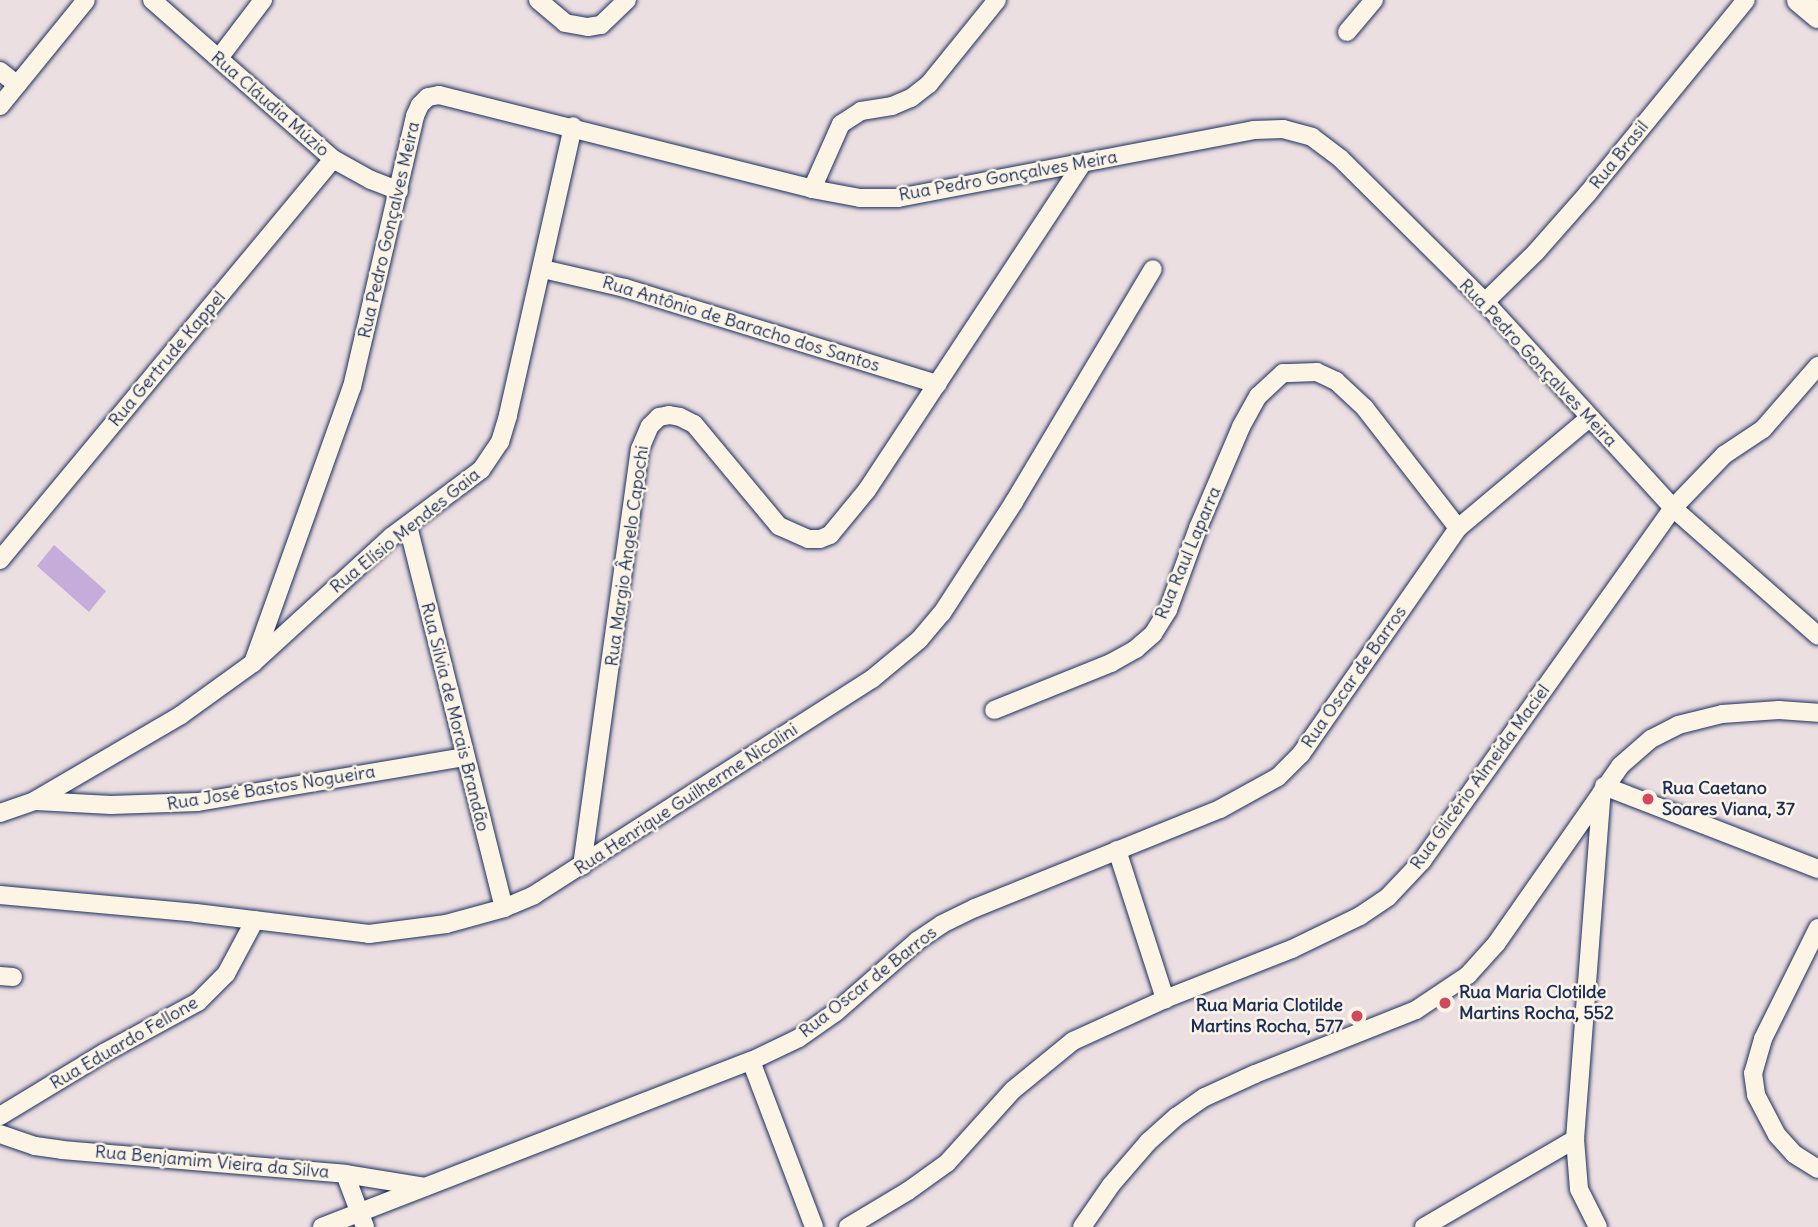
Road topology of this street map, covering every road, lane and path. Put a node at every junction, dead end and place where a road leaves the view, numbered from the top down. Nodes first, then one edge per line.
1 (86, 0) edge
2 (152, 0) edge
3 (263, 0) edge
4 (538, 0) edge
5 (627, 0) edge
6 (997, 0) edge
7 (1374, 0) edge
8 (1746, 0) edge
9 (1800, 0) edge
10 (1818, 16) edge
11 (1346, 32) dead end
12 (219, 58) junction
13 (0, 71) edge
14 (17, 85) junction
15 (0, 106) edge
16 (573, 127) junction
17 (333, 159) junction
18 (1081, 165) junction
19 (812, 189) junction
20 (399, 191) junction
21 (543, 269) junction
22 (1153, 269) dead end
23 (1485, 302) junction
24 (1818, 366) edge
25 (938, 384) junction
26 (1588, 418) junction
27 (1673, 508) junction
28 (408, 526) junction
29 (1458, 528) junction
30 (0, 560) edge
31 (1818, 636) edge
32 (253, 663) junction
33 (994, 710) dead end
34 (1818, 713) edge
35 (466, 757) junction
36 (1603, 788) junction
37 (34, 801) junction
38 (0, 813) edge
39 (1117, 850) junction
40 (583, 866) junction
41 (1818, 869) edge
42 (0, 895) edge
43 (503, 908) junction
44 (255, 920) junction
45 (1818, 928) edge
46 (1166, 999) junction
47 (751, 1061) junction
48 (0, 1116) edge
49 (0, 1134) edge
50 (1575, 1139) junction
51 (1818, 1169) edge
52 (345, 1174) junction
53 (425, 1187) junction
54 (363, 1220) edge
55 (322, 1227) edge
56 (814, 1227) edge
57 (848, 1227) edge
58 (1082, 1227) edge
59 (1424, 1227) edge
60 (1598, 1227) edge

1 - 14 street
2 - 12 street, Rua Cláudia Múzio
3 - 12 street
4 - 5 street
6 - 19 street
7 - 11 street
8 - 23 street, Rua Brasil
9 - 10 main road
12 - 17 street, Rua Cláudia Múzio
13 - 14 street
14 - 15 street
16 - 19 street, Rua Pedro Gonçalves Meira
16 - 20 street, Rua Pedro Gonçalves Meira
16 - 21 street, Rua Elísio Mendes Gaia
17 - 20 street, Rua Cláudia Múzio
17 - 30 street, Rua Gertrude Kappel
18 - 19 street, Rua Pedro Gonçalves Meira
18 - 23 street, Rua Pedro Gonçalves Meira
18 - 25 street, Rua Margio Ângelo Capochi
20 - 32 street, Rua Pedro Gonçalves Meira
21 - 25 street, Rua Antônio de Baracho dos Santos
21 - 28 street, Rua Elísio Mendes Gaia
22 - 40 street, Rua Henrique Guilherme Nicolini
23 - 26 street, Rua Pedro Gonçalves Meira
24 - 27 street, Rua Glicério Almeida Maciel
25 - 40 street, Rua Margio Ângelo Capochi
26 - 27 street, Rua Pedro Gonçalves Meira
26 - 29 street, Rua Oscar de Barros
27 - 31 street, Rua Pedro Gonçalves Meira
27 - 46 street, Rua Glicério Almeida Maciel
28 - 32 street, Rua Elísio Mendes Gaia
28 - 35 street, Rua Silvia de Morais Brandão
29 - 33 street, Rua Raul Laparra
29 - 39 street, Rua Oscar de Barros
32 - 37 street, Rua Elísio Mendes Gaia
34 - 36 street
35 - 37 street, Rua José Bastos Nogueira
35 - 43 street, Rua Silvia de Morais Brandão
36 - 41 street
36 - 50 street
36 - 58 street
37 - 38 street, Rua Elísio Mendes Gaia
39 - 46 street
39 - 47 street, Rua Oscar de Barros
40 - 43 street, Rua Henrique Guilherme Nicolini
42 - 44 street, Rua Henrique Guilherme Nicolini
43 - 44 street, Rua Henrique Guilherme Nicolini
44 - 48 street, Rua Eduardo Fellone
45 - 51 street
46 - 57 street, Rua Glicério Almeida Maciel
47 - 53 street, Rua Oscar de Barros
47 - 56 street
49 - 52 street, Rua Benjamim Vieira da Silva
50 - 59 street
50 - 60 street
52 - 53 street, Rua Benjamim Vieira da Silva
52 - 54 street
53 - 54 street, Rua Oscar de Barros
54 - 55 street, Rua Oscar de Barros

